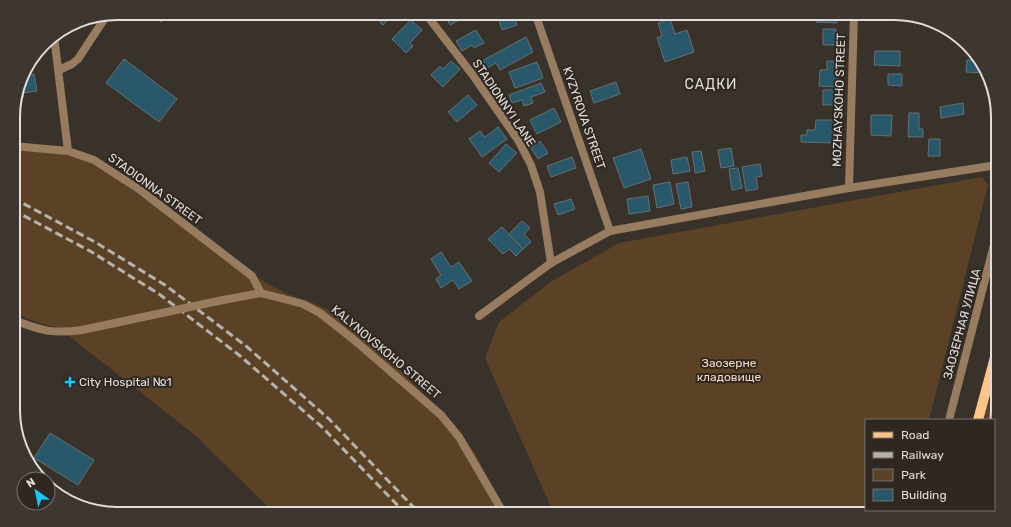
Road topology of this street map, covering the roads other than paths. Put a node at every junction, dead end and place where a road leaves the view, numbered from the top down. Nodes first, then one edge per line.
1 (430, 20) edge
2 (537, 20) edge
3 (854, 20) edge
4 (103, 21) edge
5 (55, 42) edge
6 (59, 70) junction
7 (20, 147) edge
8 (68, 151) junction
9 (991, 166) edge
10 (848, 188) junction
11 (610, 231) junction
12 (991, 260) edge
13 (551, 263) junction
14 (261, 293) junction
15 (479, 316) dead end
16 (20, 322) edge
17 (991, 372) edge
18 (949, 419) edge
19 (978, 419) edge
20 (500, 507) edge

1 - 13 street, STADIONNYI LANE
2 - 11 street, KYZYROVA STREET
3 - 10 street, MOZHAYSKOHO STREET
4 - 6 street
5 - 6 street
6 - 8 street
7 - 8 street, STADIONNA STREET
8 - 14 street, STADIONNA STREET
9 - 10 street
10 - 11 street
11 - 13 street
12 - 18 street, ЗАОЗЕРНАЯ УЛИЦА
13 - 15 street
14 - 16 street, KALYNOVSKOHO STREET, bridge
14 - 20 street, KALYNOVSKOHO STREET
17 - 19 main road

